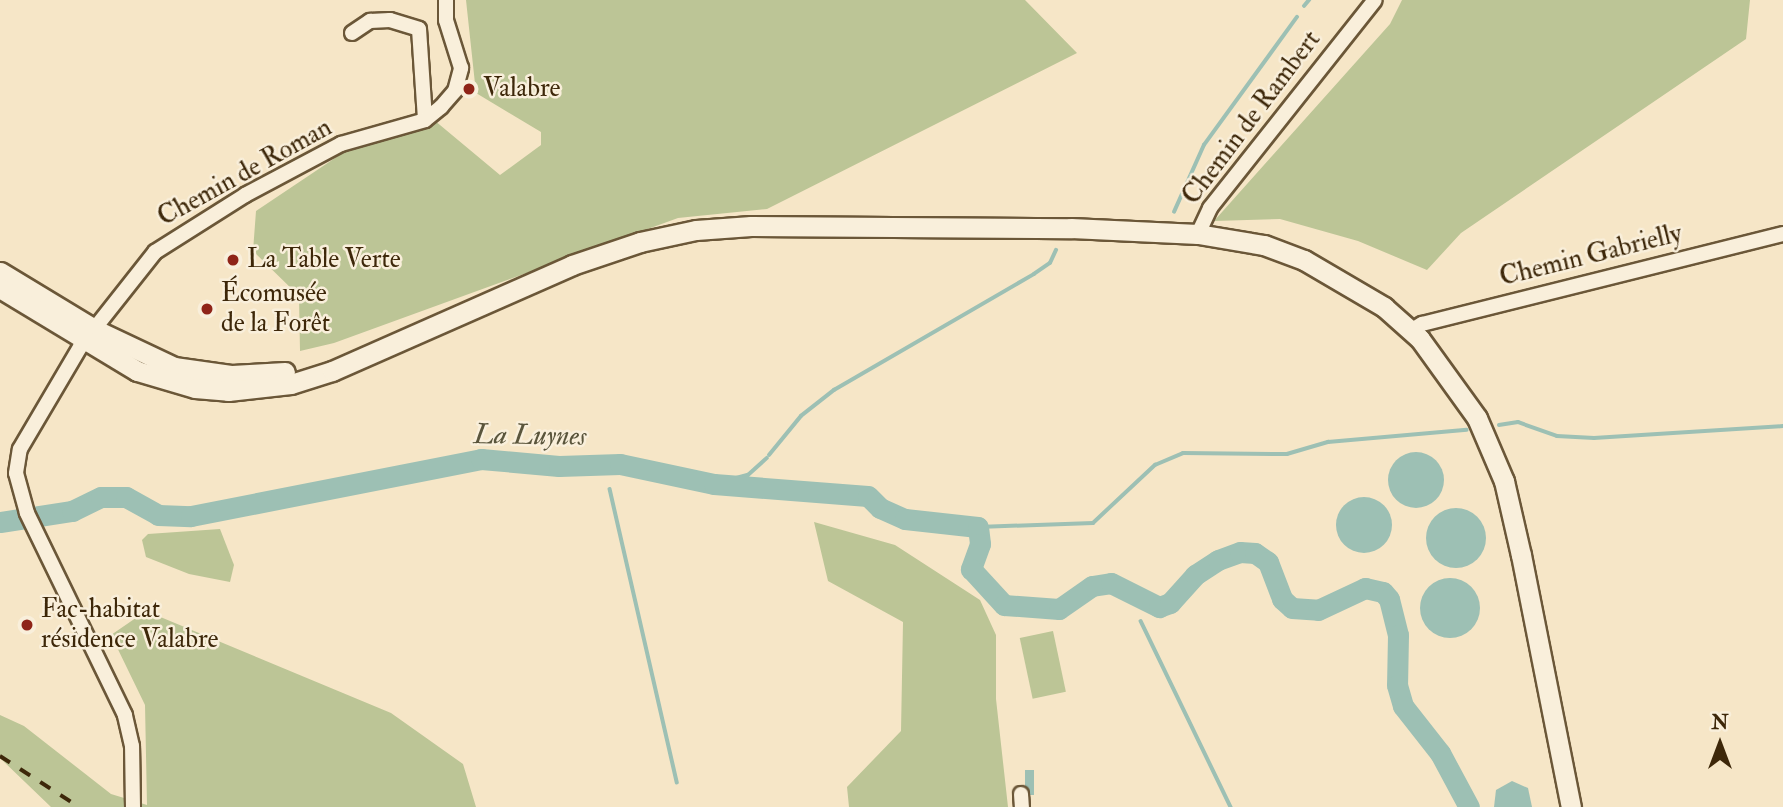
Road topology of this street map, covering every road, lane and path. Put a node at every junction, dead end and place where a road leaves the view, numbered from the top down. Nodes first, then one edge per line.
1 (446, 0) edge
2 (1375, 0) edge
3 (352, 33) dead end
4 (425, 120) junction
5 (1198, 234) junction
6 (1783, 234) edge
7 (0, 272) edge
8 (0, 288) edge
9 (1412, 330) junction
10 (86, 339) junction
11 (133, 807) edge
12 (1571, 807) edge

1 - 4 street, Chemin de Roman
2 - 5 street, Chemin de Rambert
3 - 4 street
4 - 10 street, Chemin de Roman
5 - 9 main road
5 - 10 main road
6 - 9 street, Chemin Gabrielly
7 - 10 main road
8 - 10 main road
9 - 12 main road
10 - 11 street, Chemin de Roman

